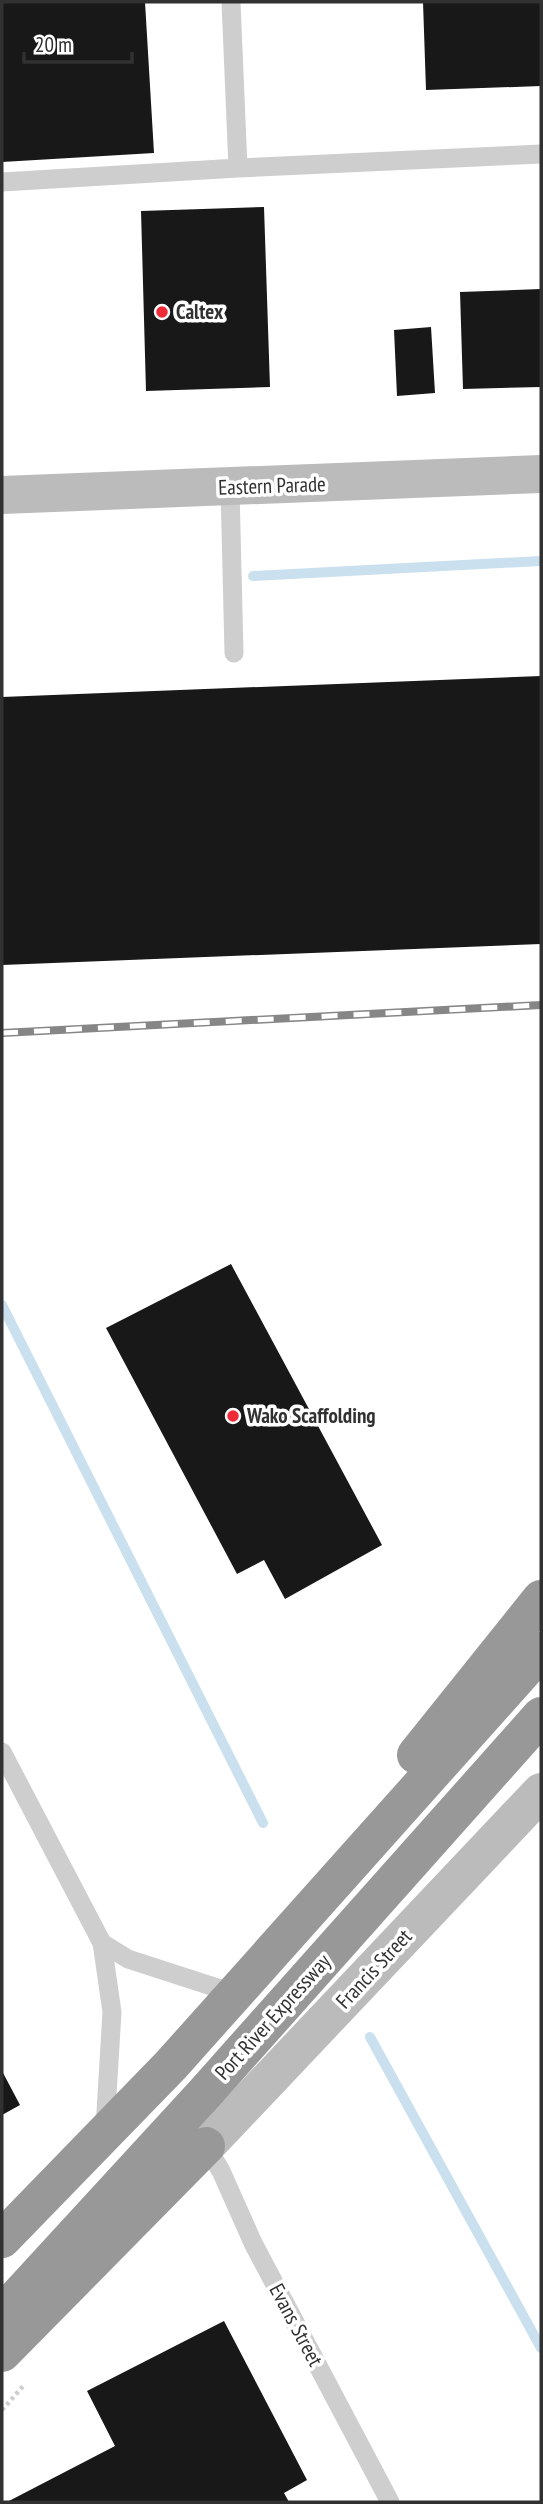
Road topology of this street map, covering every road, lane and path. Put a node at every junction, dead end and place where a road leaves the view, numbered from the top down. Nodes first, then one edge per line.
1 (231, 2) edge
2 (541, 154) edge
3 (238, 168) junction
4 (2, 183) edge
5 (541, 474) edge
6 (230, 488) junction
7 (2, 495) edge
8 (234, 653) dead end
9 (541, 1599) edge
10 (541, 1651) edge
11 (541, 1716) edge
12 (2, 1752) edge
13 (541, 1792) edge
14 (102, 1943) junction
15 (236, 1994) junction
16 (105, 2133) junction
17 (206, 2147) junction
18 (2, 2239) edge
19 (2, 2314) edge
20 (2, 2353) edge
21 (390, 2502) edge

1 - 3 lane
2 - 3 lane
3 - 4 lane
5 - 6 main road, Eastern Parade
6 - 7 main road, Eastern Parade
6 - 8 lane
9 - 15 highway
10 - 15 highway, Port River Expressway
11 - 19 highway, Port River Expressway
12 - 14 lane
13 - 17 main road, Francis Street
14 - 15 lane
14 - 16 lane
15 - 16 highway, Port River Expressway
16 - 18 highway, Port River Expressway
17 - 20 highway
17 - 21 lane, Evans Street

